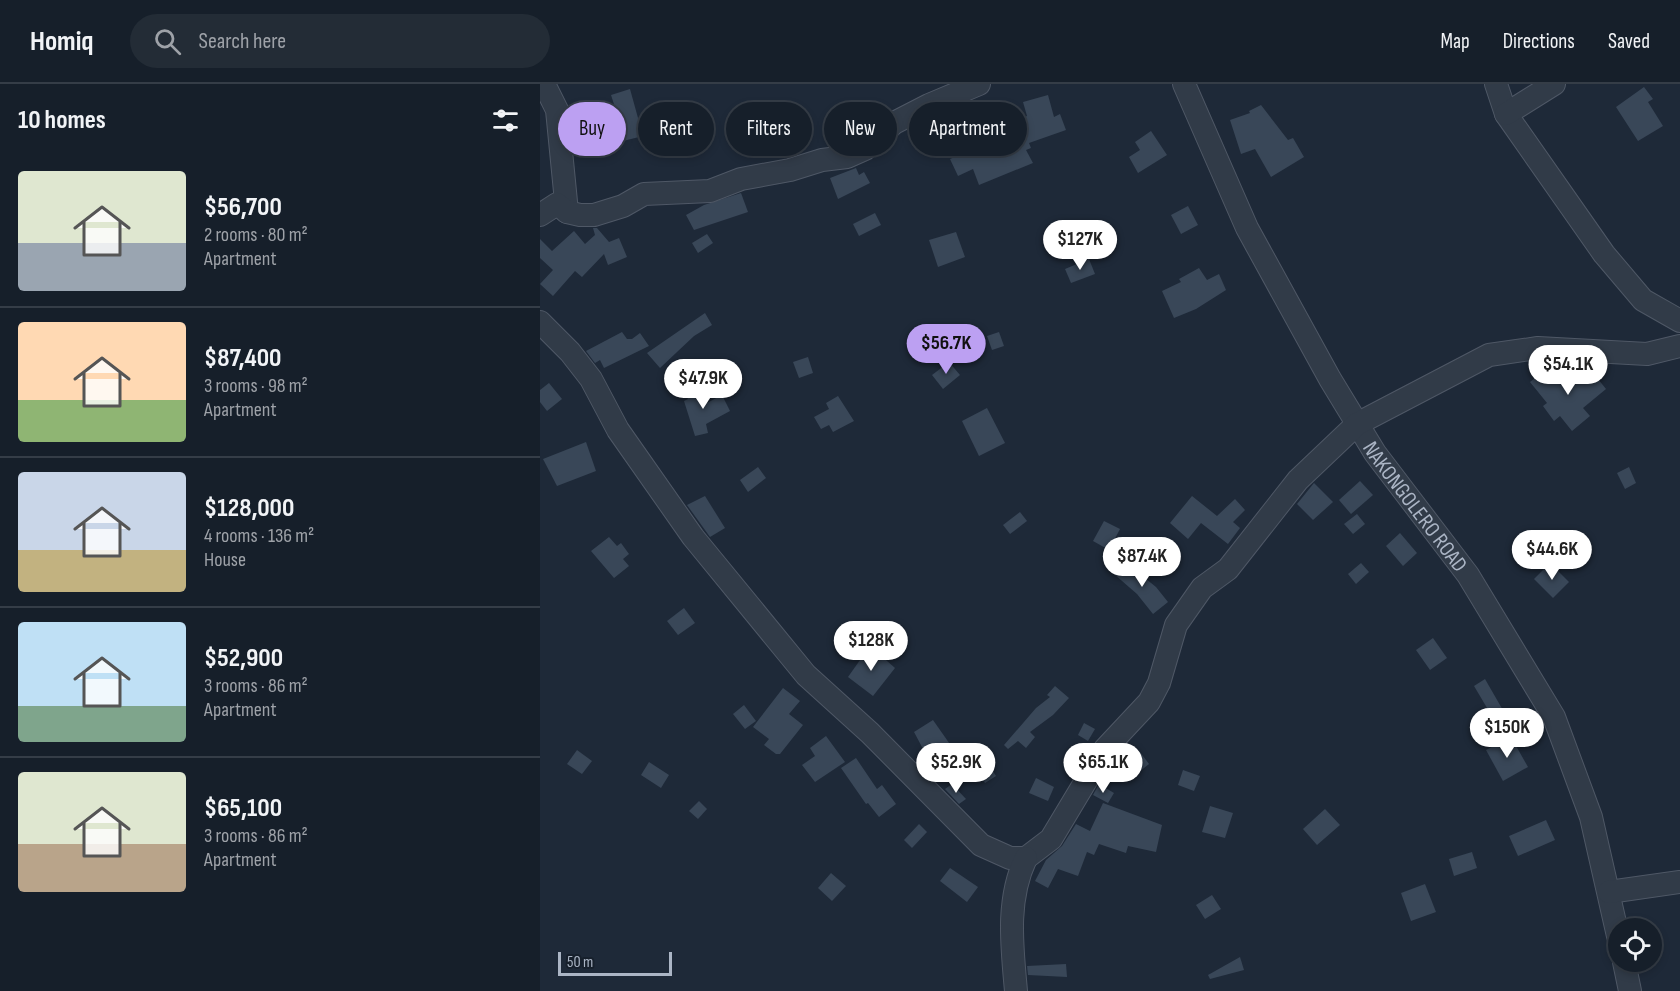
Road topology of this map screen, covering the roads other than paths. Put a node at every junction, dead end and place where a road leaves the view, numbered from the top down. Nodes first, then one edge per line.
1 (544, 84) edge
2 (978, 84) edge
3 (1184, 84) edge
4 (1496, 84) edge
5 (1554, 84) edge
6 (1506, 114) junction
7 (567, 212) junction
8 (540, 215) edge
9 (1680, 321) edge
10 (540, 322) edge
11 (1680, 346) edge
12 (1356, 424) junction
13 (1026, 858) junction
14 (1680, 882) edge
15 (1609, 892) junction
16 (1614, 918) edge
17 (1626, 972) edge
18 (1016, 991) edge
19 (1630, 991) edge

1 - 7 street
2 - 7 street
3 - 12 street, NAKONGOLERO ROAD
4 - 6 street
5 - 6 street
6 - 9 street
7 - 8 street
10 - 13 street
11 - 12 street
12 - 13 street
12 - 15 street, NAKONGOLERO ROAD
13 - 18 street
14 - 15 street
15 - 16 street, NAKONGOLERO ROAD
17 - 19 street

